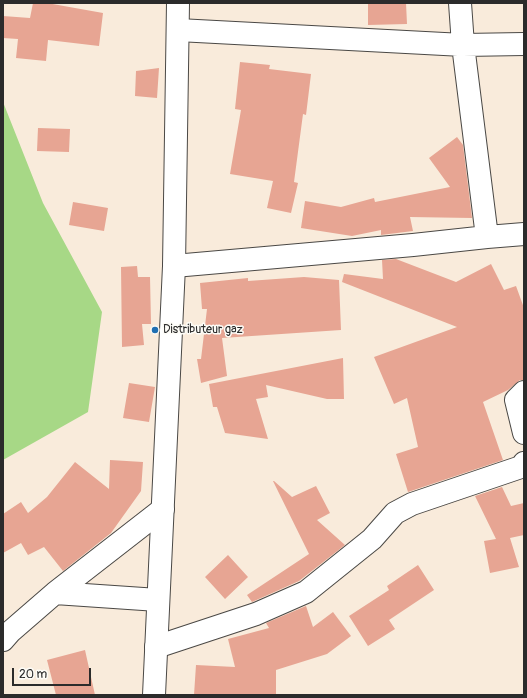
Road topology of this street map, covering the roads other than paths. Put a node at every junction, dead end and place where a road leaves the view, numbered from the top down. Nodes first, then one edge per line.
1 (178, 3) edge
2 (460, 3) edge
3 (178, 30) junction
4 (524, 44) edge
5 (463, 45) junction
6 (524, 234) edge
7 (487, 237) junction
8 (174, 266) junction
9 (524, 392) edge
10 (524, 433) edge
11 (524, 463) edge
12 (163, 509) junction
13 (55, 593) junction
14 (158, 600) junction
15 (5, 636) edge
16 (156, 647) junction
17 (154, 695) edge

1 - 3 street
2 - 5 street
3 - 5 street
3 - 8 street
4 - 5 street
5 - 7 street
6 - 7 street
7 - 8 street
8 - 12 street
9 - 10 street
11 - 16 street
12 - 13 street
12 - 14 street
13 - 14 street
13 - 15 street
14 - 16 street
16 - 17 street

